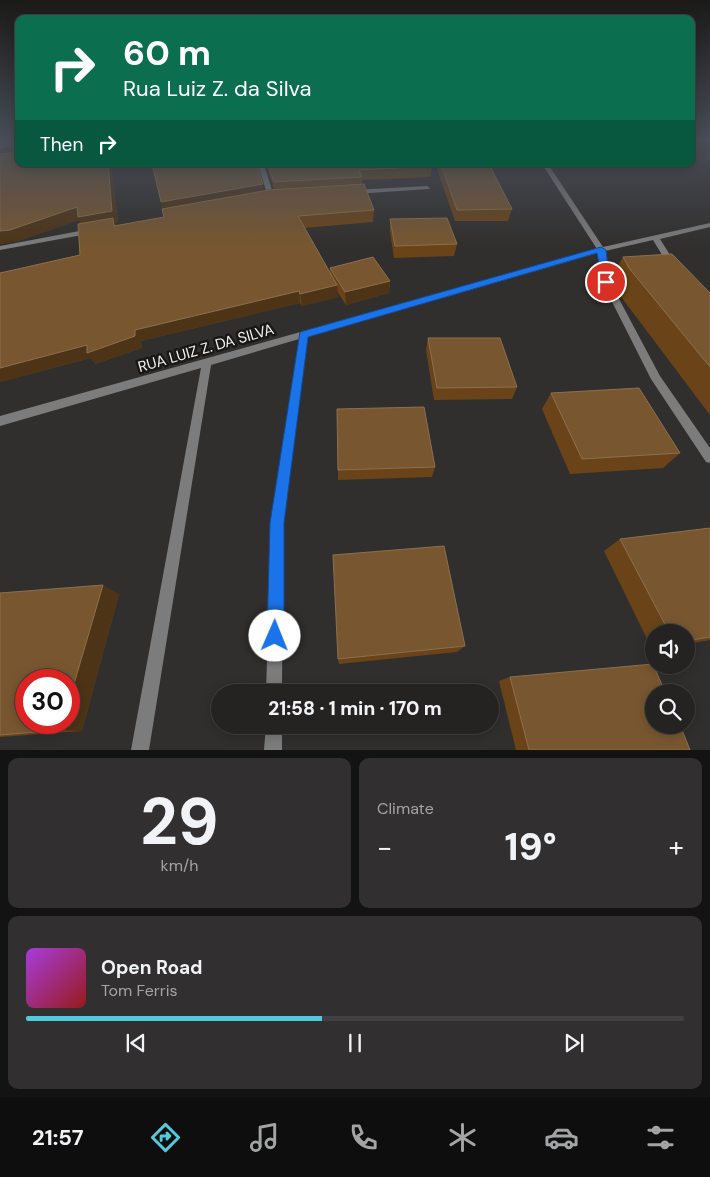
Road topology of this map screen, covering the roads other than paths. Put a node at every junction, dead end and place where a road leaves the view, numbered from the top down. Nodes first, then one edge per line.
1 (265, 177) edge
2 (553, 177) edge
3 (427, 188) dead end
4 (349, 192) edge
5 (271, 197) junction
6 (281, 197) edge
7 (261, 199) edge
8 (710, 225) edge
9 (97, 230) edge
10 (655, 237) junction
11 (0, 248) edge
12 (601, 250) junction
13 (678, 275) edge
14 (304, 335) junction
15 (208, 362) junction
16 (0, 421) edge
17 (710, 458) edge
18 (274, 684) edge
19 (274, 734) edge
20 (140, 750) edge
21 (273, 750) edge

1 - 5 street
2 - 12 street
3 - 4 street
5 - 6 street
5 - 7 street
8 - 10 street, RUA LUIZ Z. DA SILVA
9 - 11 street
10 - 12 street, RUA LUIZ Z. DA SILVA
10 - 13 street
12 - 14 street, RUA LUIZ Z. DA SILVA
12 - 17 street
14 - 15 street, RUA LUIZ Z. DA SILVA
14 - 18 street
15 - 16 street, RUA LUIZ Z. DA SILVA
15 - 20 street
19 - 21 street

